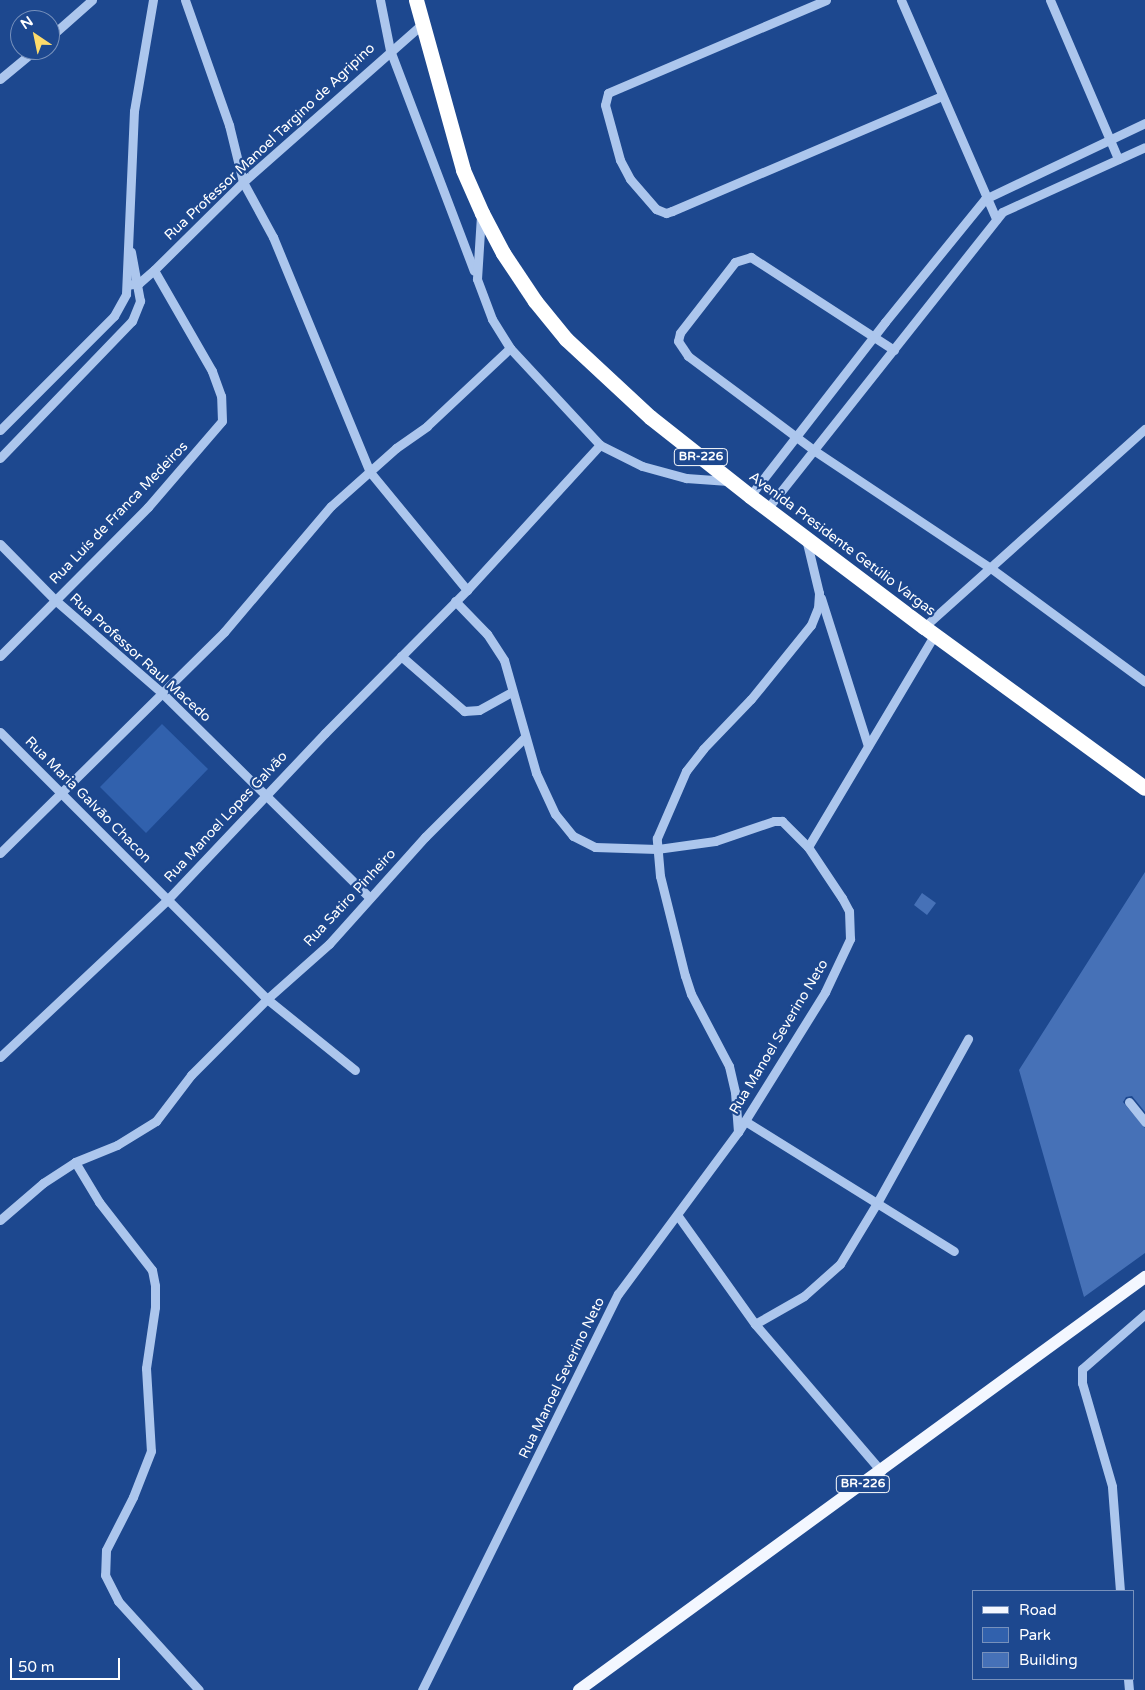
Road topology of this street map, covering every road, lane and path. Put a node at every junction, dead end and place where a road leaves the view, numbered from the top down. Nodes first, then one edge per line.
1 (92, 0) edge
2 (153, 0) edge
3 (185, 0) edge
4 (380, 0) edge
5 (416, 0) edge
6 (826, 0) edge
7 (901, 0) edge
8 (1050, 0) edge
9 (422, 24) junction
10 (60, 28) edge
11 (390, 50) junction
12 (23, 60) edge
13 (0, 79) edge
14 (941, 96) junction
15 (1145, 124) edge
16 (1110, 140) junction
17 (1145, 147) edge
18 (1118, 159) junction
19 (243, 182) junction
20 (985, 199) junction
21 (482, 213) junction
22 (996, 219) junction
23 (129, 243) junction
24 (154, 270) junction
25 (477, 279) junction
26 (139, 283) junction
27 (127, 285) junction
28 (875, 336) junction
29 (510, 348) junction
30 (894, 350) junction
31 (1145, 429) edge
32 (0, 430) edge
33 (798, 438) junction
34 (600, 445) junction
35 (815, 451) junction
36 (0, 458) edge
37 (370, 472) junction
38 (733, 482) junction
39 (750, 496) junction
40 (767, 509) junction
41 (806, 539) junction
42 (0, 544) edge
43 (992, 569) junction
44 (467, 590) junction
45 (819, 593) junction
46 (54, 599) junction
47 (455, 601) junction
48 (929, 631) junction
49 (0, 656) edge
50 (401, 656) junction
51 (1145, 682) edge
52 (511, 692) junction
53 (162, 694) junction
54 (0, 732) edge
55 (524, 738) junction
56 (868, 746) junction
57 (1145, 788) edge
58 (61, 791) junction
59 (264, 796) junction
60 (808, 847) junction
61 (658, 850) junction
62 (0, 852) edge
63 (368, 897) junction
64 (168, 899) junction
65 (267, 999) junction
66 (968, 1039) dead end
67 (0, 1058) edge
68 (355, 1070) dead end
69 (1129, 1102) dead end
70 (745, 1121) junction
71 (1145, 1122) edge
72 (738, 1132) junction
73 (75, 1162) junction
74 (877, 1204) junction
75 (678, 1216) junction
76 (0, 1220) edge
77 (954, 1251) dead end
78 (1145, 1277) edge
79 (1145, 1314) edge
80 (755, 1324) junction
81 (881, 1471) junction
82 (1120, 1590) edge
83 (198, 1690) edge
84 (422, 1690) edge
85 (579, 1690) edge

1 - 10 street
2 - 23 street
3 - 19 street
4 - 11 street
5 - 9 highway, Avenida Presidente Getúlio Vargas / BR-226
6 - 14 street
7 - 14 street
8 - 16 street
9 - 11 street, Rua Professor Manoel Targino de Agripino
9 - 21 highway, Avenida Presidente Getúlio Vargas / BR-226
11 - 19 street, Rua Professor Manoel Targino de Agripino
11 - 25 street
12 - 13 street
14 - 20 street
15 - 16 street
16 - 18 street
16 - 20 street
17 - 18 street
18 - 22 street
19 - 24 street, Rua Professor Manoel Targino de Agripino
19 - 37 street
20 - 22 street
20 - 28 street
21 - 25 street
21 - 38 highway, Avenida Presidente Getúlio Vargas / BR-226
22 - 30 street
23 - 26 street
23 - 27 street
24 - 26 street, Rua Professor Manoel Targino de Agripino
24 - 46 street, Rua Luís de Franca Medeiros
25 - 29 street
26 - 27 street
26 - 36 street
27 - 32 street
28 - 30 street
28 - 33 street
28 - 33 street
29 - 34 street
29 - 37 street
30 - 35 street
31 - 43 street
33 - 35 street
33 - 39 street
34 - 38 street
34 - 44 street, Rua Manoel Lopes Galvão
35 - 40 street
35 - 43 street
37 - 44 street
37 - 53 street
38 - 39 highway, Avenida Presidente Getúlio Vargas / BR-226
39 - 40 highway, Avenida Presidente Getúlio Vargas / BR-226
40 - 41 highway, Avenida Presidente Getúlio Vargas / BR-226
41 - 45 street
41 - 48 highway, Avenida Presidente Getúlio Vargas / BR-226
42 - 46 street, Rua Professor Raul Macedo
43 - 48 street
43 - 51 street
44 - 47 street, Rua Manoel Lopes Galvão
45 - 56 street
45 - 61 street
46 - 49 street, Rua Luís de Franca Medeiros
46 - 53 street, Rua Professor Raul Macedo
47 - 50 street, Rua Manoel Lopes Galvão
47 - 52 street, Rua Manoel Severino Neto
48 - 56 street
48 - 57 highway, Avenida Presidente Getúlio Vargas / BR-226
50 - 52 street
50 - 59 street, Rua Manoel Lopes Galvão
52 - 55 street, Rua Manoel Severino Neto
53 - 58 street
53 - 59 street, Rua Professor Raul Macedo
54 - 58 street, Rua Maria Galvão Chacon
55 - 61 street, Rua Manoel Severino Neto
55 - 63 street, Rua Satiro Pinheiro
56 - 60 street
58 - 62 street
58 - 64 street, Rua Maria Galvão Chacon
59 - 63 street, Rua Professor Raul Macedo
59 - 64 street, Rua Manoel Lopes Galvão
60 - 61 street, Rua Manoel Severino Neto
60 - 70 street, Rua Manoel Severino Neto
61 - 72 street
63 - 65 street, Rua Satiro Pinheiro
64 - 65 street, Rua Maria Galvão Chacon
64 - 67 street, Rua Manoel Lopes Galvão
65 - 68 street, Rua Maria Galvão Chacon
65 - 73 street, Rua Satiro Pinheiro
66 - 74 street
69 - 71 street
70 - 72 street, Rua Manoel Severino Neto
70 - 74 street
72 - 75 street, Rua Manoel Severino Neto
73 - 76 street
73 - 83 street
74 - 77 street
74 - 80 street
75 - 80 street
75 - 84 street, Rua Manoel Severino Neto
78 - 81 main road, BR-226
79 - 82 street
80 - 81 street
81 - 85 main road, BR-226

